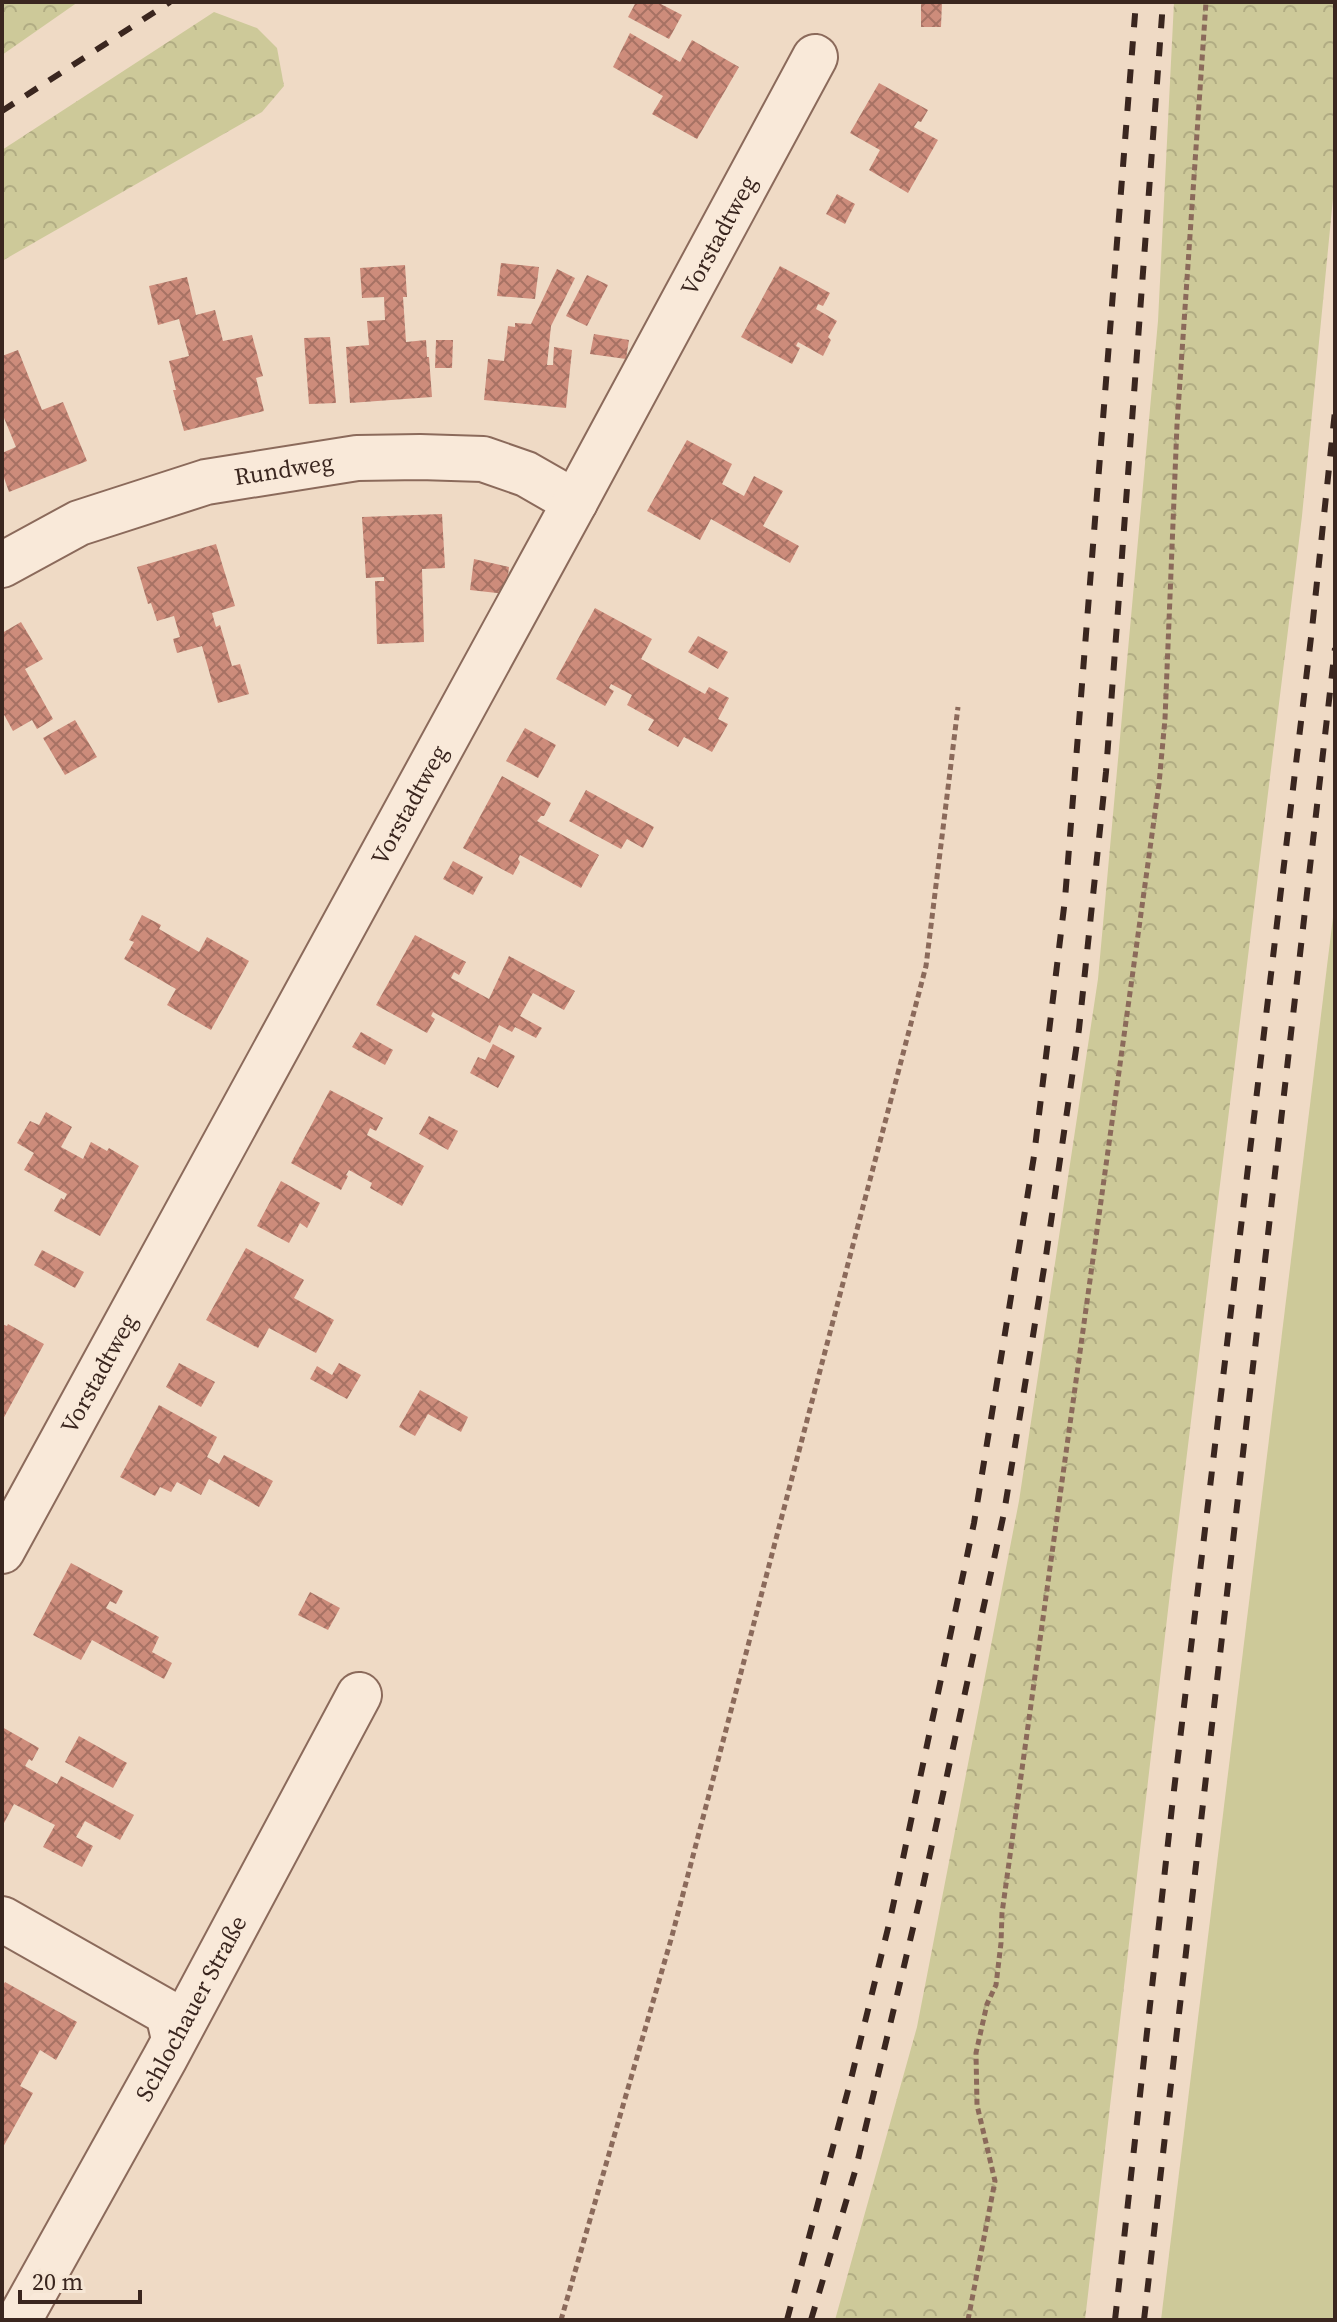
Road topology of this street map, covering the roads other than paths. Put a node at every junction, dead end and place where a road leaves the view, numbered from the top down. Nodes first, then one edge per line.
1 (815, 57) dead end
2 (575, 502) junction
3 (2, 565) edge
4 (2, 1551) edge
5 (359, 1695) dead end
6 (2, 1919) edge
7 (174, 2039) junction
8 (19, 2320) edge

1 - 2 street, Vorstadtweg
2 - 3 street, Rundweg
2 - 4 street, Vorstadtweg
5 - 7 street, Schlochauer Straße
6 - 7 street
7 - 8 street, Schlochauer Straße

